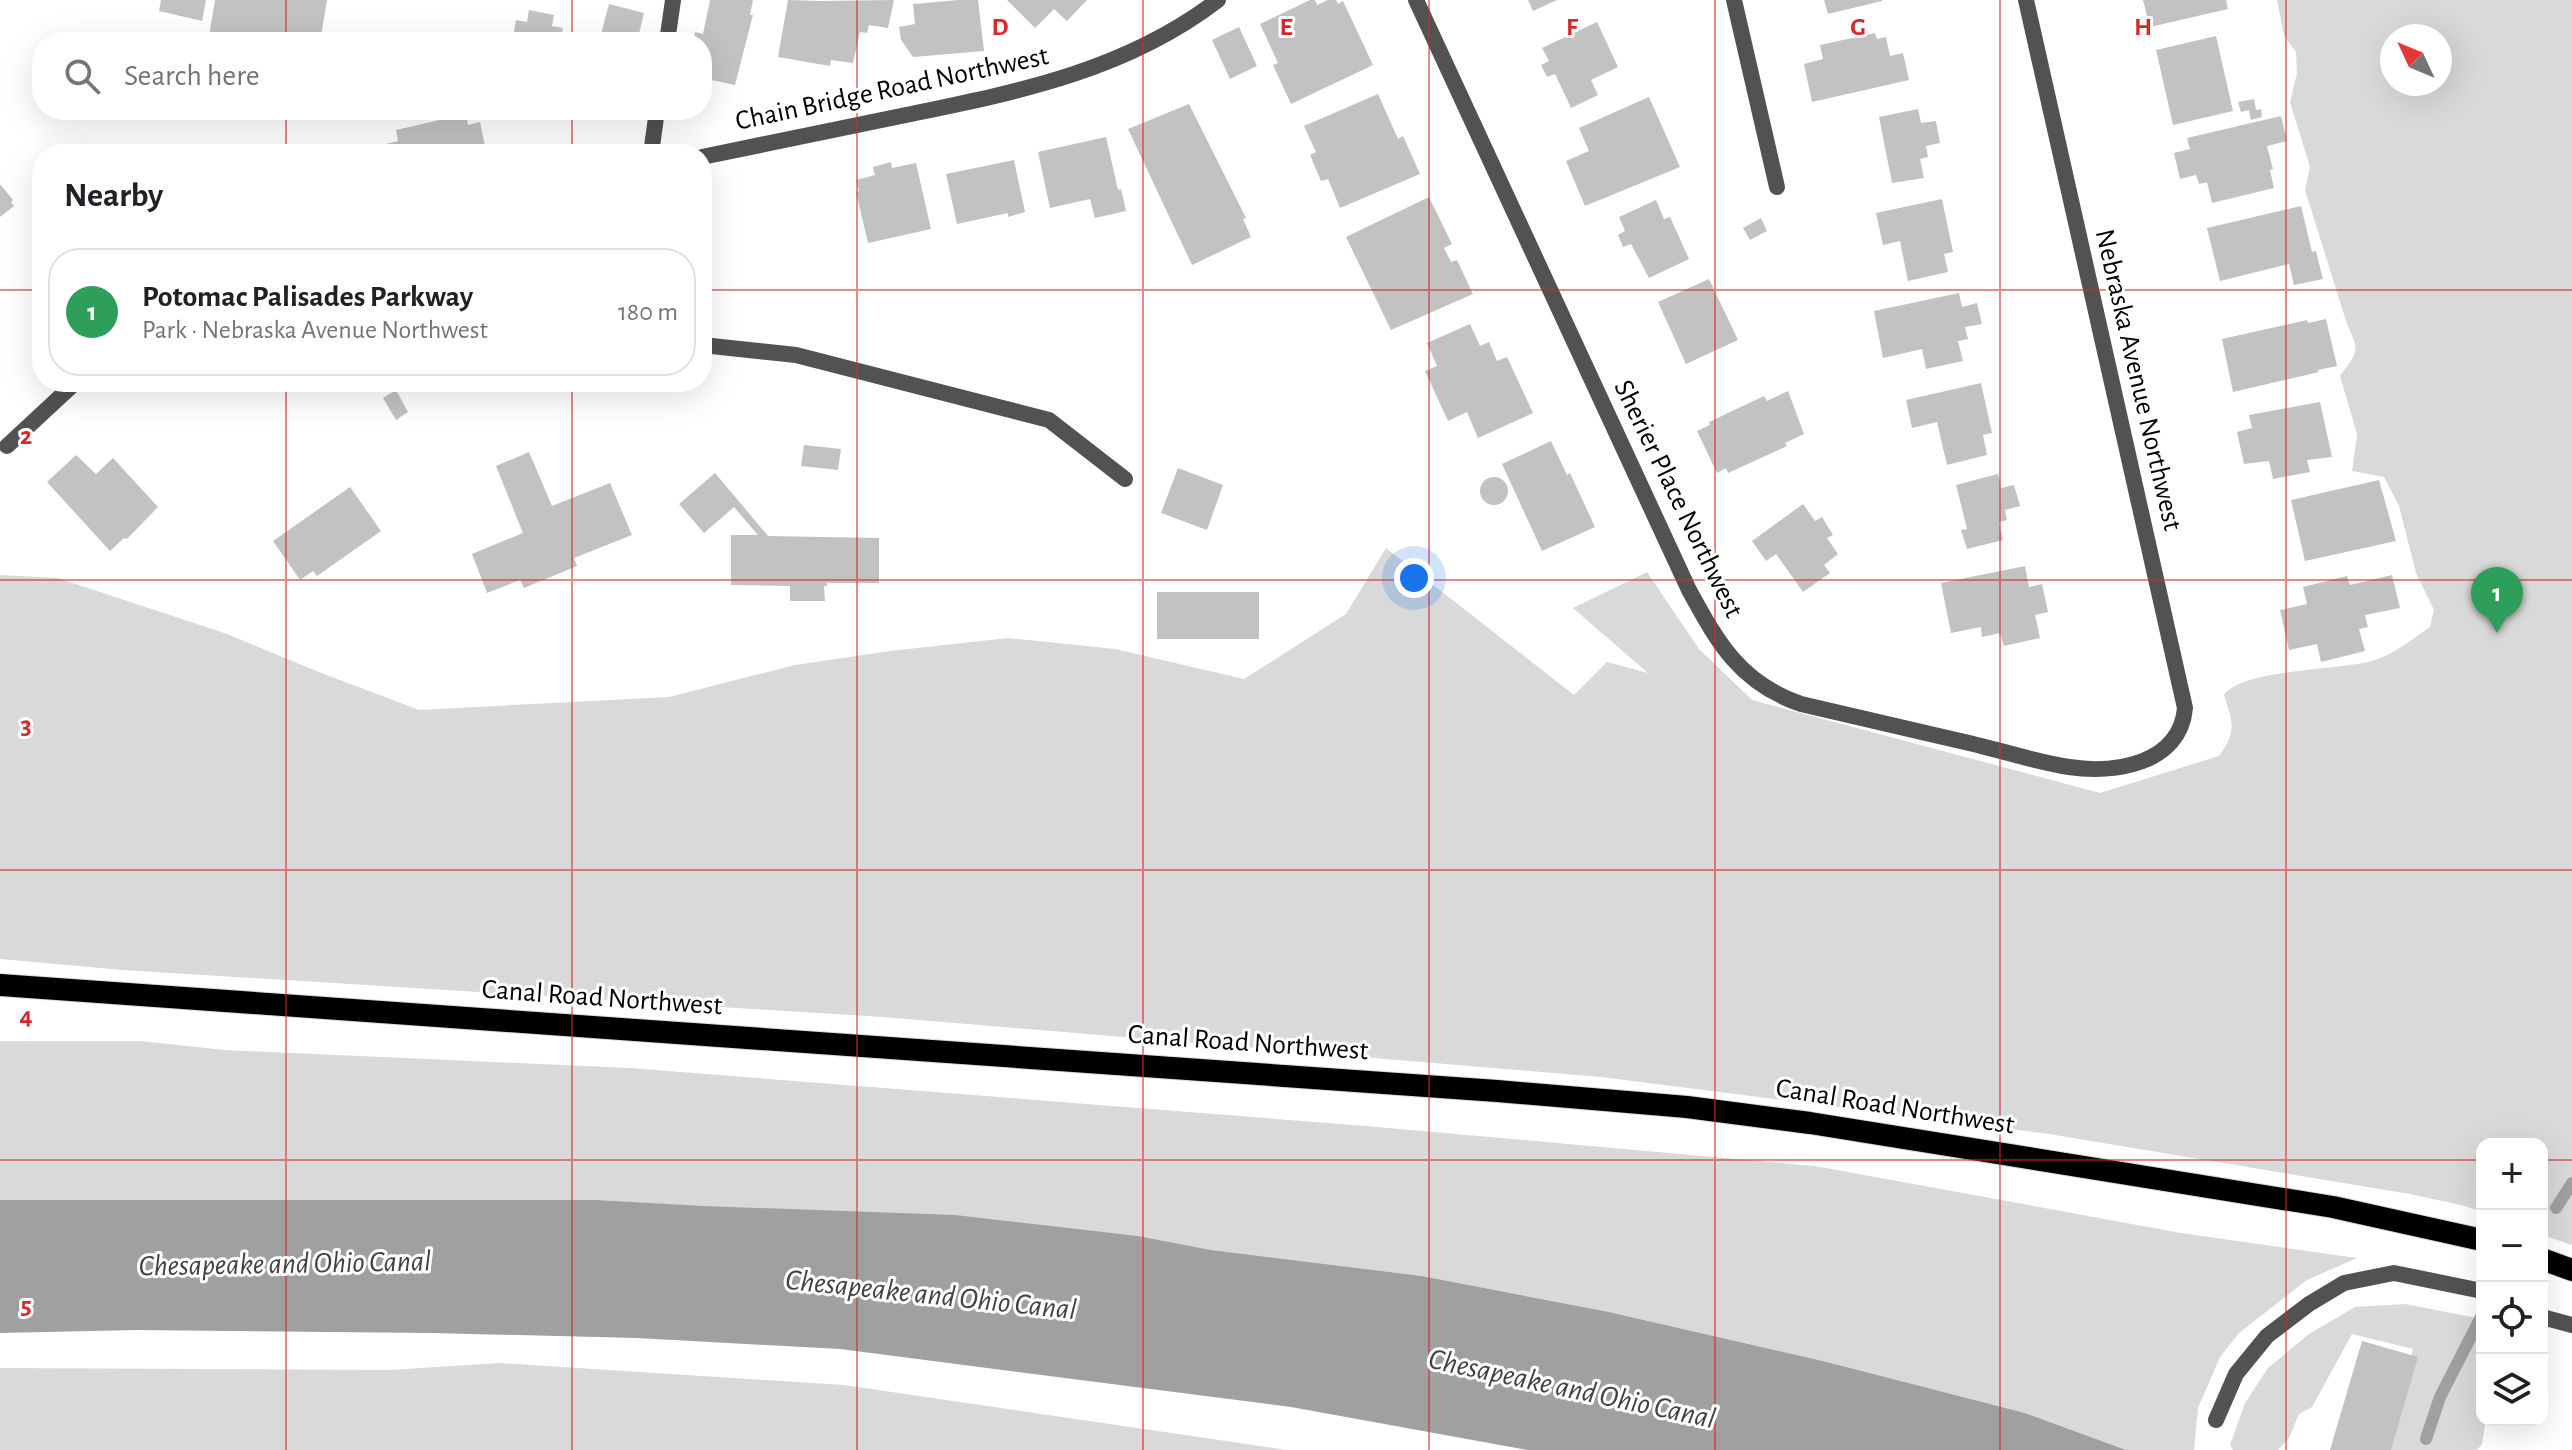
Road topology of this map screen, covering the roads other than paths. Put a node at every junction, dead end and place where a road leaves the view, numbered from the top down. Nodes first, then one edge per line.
1 (673, 0) edge
2 (1218, 0) edge
3 (1416, 0) edge
4 (1734, 0) edge
5 (2026, 0) edge
6 (668, 32) edge
7 (656, 120) edge
8 (652, 144) edge
9 (712, 155) edge
10 (1777, 187) dead end
11 (712, 346) edge
12 (65, 392) edge
13 (7, 446) dead end
14 (1125, 479) dead end
15 (2150, 758) joint
16 (0, 985) edge
17 (2476, 1239) edge
18 (2548, 1261) edge
19 (2572, 1270) edge
20 (2476, 1289) edge
21 (2548, 1319) edge
22 (2572, 1325) edge
23 (2216, 1420) dead end

1 - 6 street
2 - 9 street, Chain Bridge Road Northwest
3 - 15 street, Sherier Place Northwest
4 - 10 street
5 - 15 street, Nebraska Avenue Northwest
7 - 8 street
11 - 14 street
12 - 13 street
16 - 17 highway, Canal Road Northwest
18 - 19 highway
20 - 23 street
21 - 22 street

